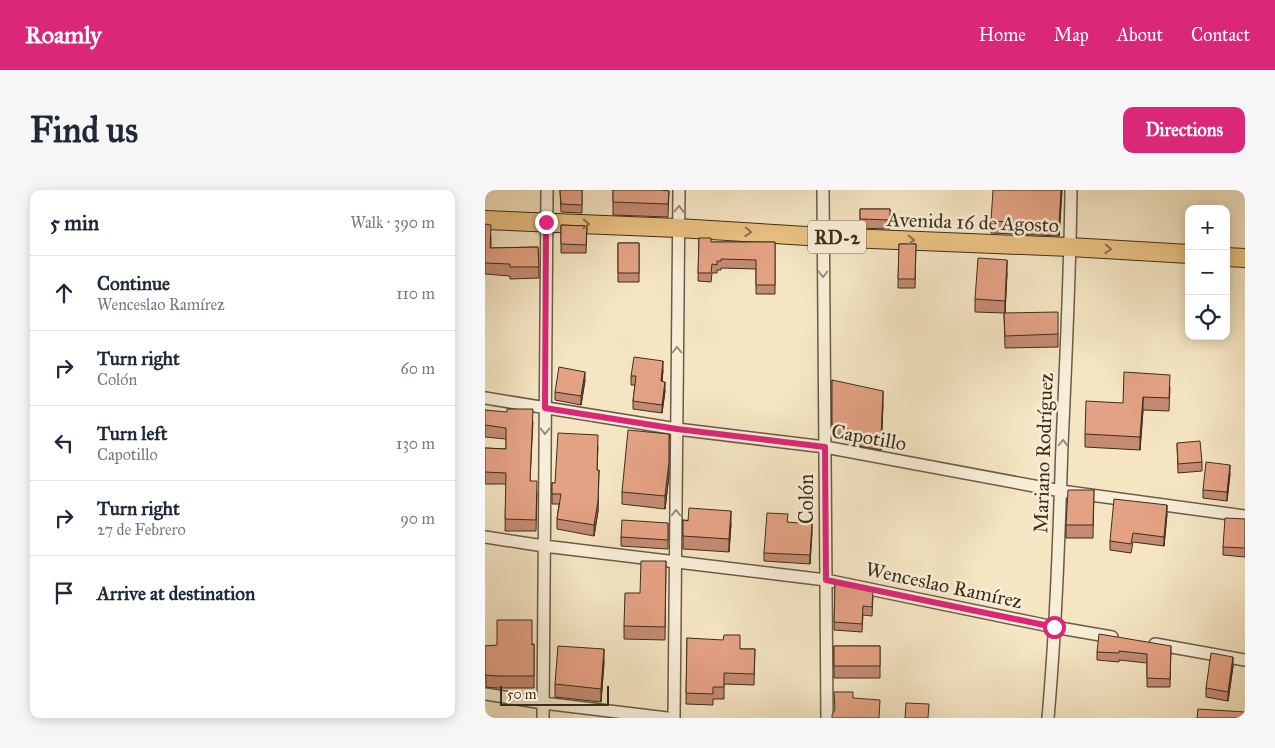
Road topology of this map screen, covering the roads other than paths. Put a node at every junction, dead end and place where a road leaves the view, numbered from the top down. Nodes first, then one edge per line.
1 (547, 190) edge
2 (679, 190) edge
3 (823, 190) edge
4 (1071, 190) edge
5 (485, 220) edge
6 (546, 222) junction
7 (678, 228) junction
8 (823, 237) junction
9 (1071, 247) junction
10 (1185, 254) edge
11 (1230, 257) edge
12 (1245, 258) edge
13 (485, 398) edge
14 (545, 408) junction
15 (677, 429) junction
16 (825, 447) junction
17 (1061, 491) junction
18 (1245, 516) edge
19 (485, 537) edge
20 (544, 546) junction
21 (676, 562) junction
22 (826, 580) junction
23 (1054, 627) junction
24 (1121, 638) edge
25 (1140, 642) edge
26 (1245, 660) edge
27 (485, 694) edge
28 (543, 703) junction
29 (543, 718) edge
30 (667, 718) edge
31 (674, 718) edge
32 (827, 718) edge
33 (1048, 718) edge

1 - 6 street
7 -> 2 street
3 - 8 street, Colón
4 - 9 street, Mariano Rodríguez
5 - 6 main road, Avenida 16 de Agosto / RD-2
6 -> 7 main road, Avenida 16 de Agosto / RD-2
6 - 14 street
7 -> 8 main road, Avenida 16 de Agosto / RD-2
15 -> 7 street
8 -> 9 main road, Avenida 16 de Agosto / RD-2
8 -> 16 street, Colón
9 -> 10 main road, Avenida 16 de Agosto / RD-2
17 -> 9 street, Mariano Rodríguez
11 - 12 main road
13 - 14 street, Capotillo
14 - 15 street, Capotillo
14 -> 20 street
15 - 16 street, Capotillo
21 -> 15 street
16 - 17 street, Capotillo
16 - 22 street, Colón
17 - 18 street, Capotillo
17 - 23 street, Mariano Rodríguez
19 - 20 street, Wenceslao Ramírez
20 - 21 street, Wenceslao Ramírez
20 - 28 street
21 - 22 street, Wenceslao Ramírez
21 - 31 street
22 - 23 street, Wenceslao Ramírez
22 - 32 street, Colón
23 - 24 street, Wenceslao Ramírez
23 - 33 street, Mariano Rodríguez
25 - 26 street
27 - 28 street
28 - 29 street
28 - 30 street

